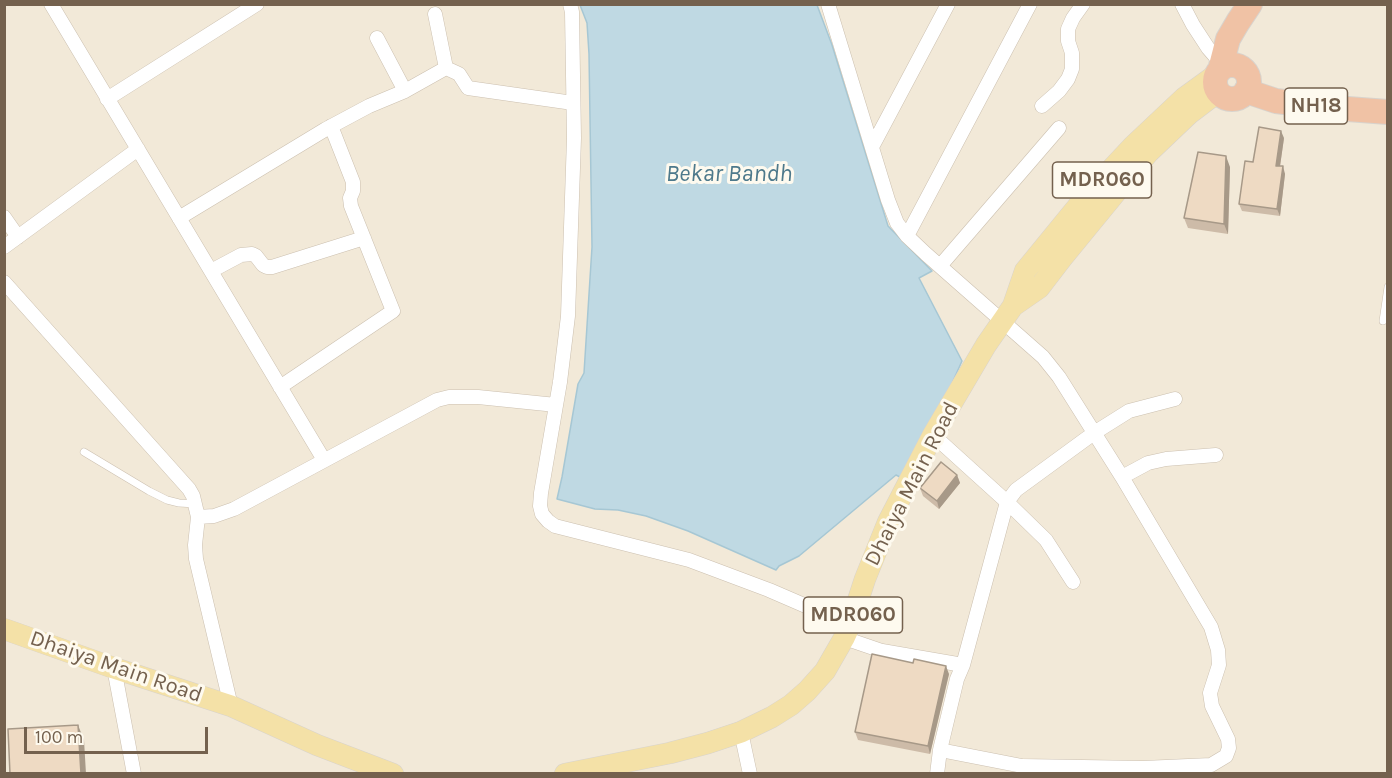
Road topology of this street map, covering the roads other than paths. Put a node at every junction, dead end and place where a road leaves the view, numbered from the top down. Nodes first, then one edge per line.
1 (51, 4) edge
2 (257, 4) edge
3 (570, 4) edge
4 (828, 4) edge
5 (948, 4) edge
6 (1030, 4) edge
7 (1083, 4) edge
8 (1182, 4) edge
9 (1250, 4) edge
10 (1267, 4) edge
11 (435, 14) dead end
12 (377, 38) dead end
13 (446, 68) junction
14 (1229, 76) junction
15 (405, 90) junction
16 (107, 99) junction
17 (1388, 100) edge
18 (573, 103) junction
19 (1042, 106) dead end
20 (1388, 112) edge
21 (331, 126) junction
22 (1059, 128) dead end
23 (872, 147) junction
24 (138, 149) junction
25 (4, 217) edge
26 (179, 218) junction
27 (907, 236) junction
28 (18, 237) junction
29 (364, 238) junction
30 (4, 247) edge
31 (940, 266) junction
32 (211, 271) junction
33 (4, 282) edge
34 (1388, 287) edge
35 (1008, 314) junction
36 (1383, 321) dead end
37 (280, 387) junction
38 (1175, 399) dead end
39 (556, 405) junction
40 (1094, 433) junction
41 (933, 435) junction
42 (84, 452) dead end
43 (1216, 455) dead end
44 (324, 460) junction
45 (1122, 477) junction
46 (1007, 502) junction
47 (197, 510) junction
48 (1073, 582) dead end
49 (4, 629) edge
50 (847, 631) junction
51 (963, 664) junction
52 (114, 668) junction
53 (231, 706) junction
54 (741, 732) junction
55 (940, 750) junction
56 (573, 773) edge
57 (134, 774) edge
58 (393, 774) edge
59 (750, 774) edge
60 (937, 774) edge

1 - 16 street
2 - 16 street
3 - 18 street
4 - 23 street
5 - 23 street
6 - 27 street
7 - 19 street
8 - 14 street
9 - 14 highway
10 - 14 highway, Dhaiya Main Road
11 - 13 street
12 - 15 street
13 - 15 street
13 - 18 street
14 - 17 highway, NH18
14 - 20 highway, NH18
14 - 35 main road, Dhaiya Main Road / MDR060
15 - 21 street
16 - 24 street
18 - 39 street
21 - 26 street
21 - 29 street
22 - 31 street
23 - 27 street
24 - 26 street
24 - 28 street
25 - 28 street
26 - 32 street
27 - 31 street
28 - 30 street
29 - 32 street
29 - 37 street
31 - 35 street
32 - 37 street
33 - 47 street
34 - 36 lane
35 - 40 street
35 - 41 main road, Dhaiya Main Road / MDR060
37 - 44 street
38 - 40 street
39 - 44 street
39 - 50 street
40 - 45 street
40 - 46 street
41 - 46 street
41 - 50 main road, Dhaiya Main Road / MDR060
42 - 47 lane
43 - 45 street
44 - 47 street
45 - 55 street
46 - 48 street
46 - 51 street
47 - 53 street
49 - 52 main road, Dhaiya Main Road
50 - 51 street
50 - 54 main road, Dhaiya Main Road / MDR060
51 - 55 street
52 - 53 main road, Dhaiya Main Road
52 - 57 street
53 - 58 main road, Dhaiya Main Road
54 - 56 main road, Dhaiya Main Road / MDR060
54 - 59 street
55 - 60 street

